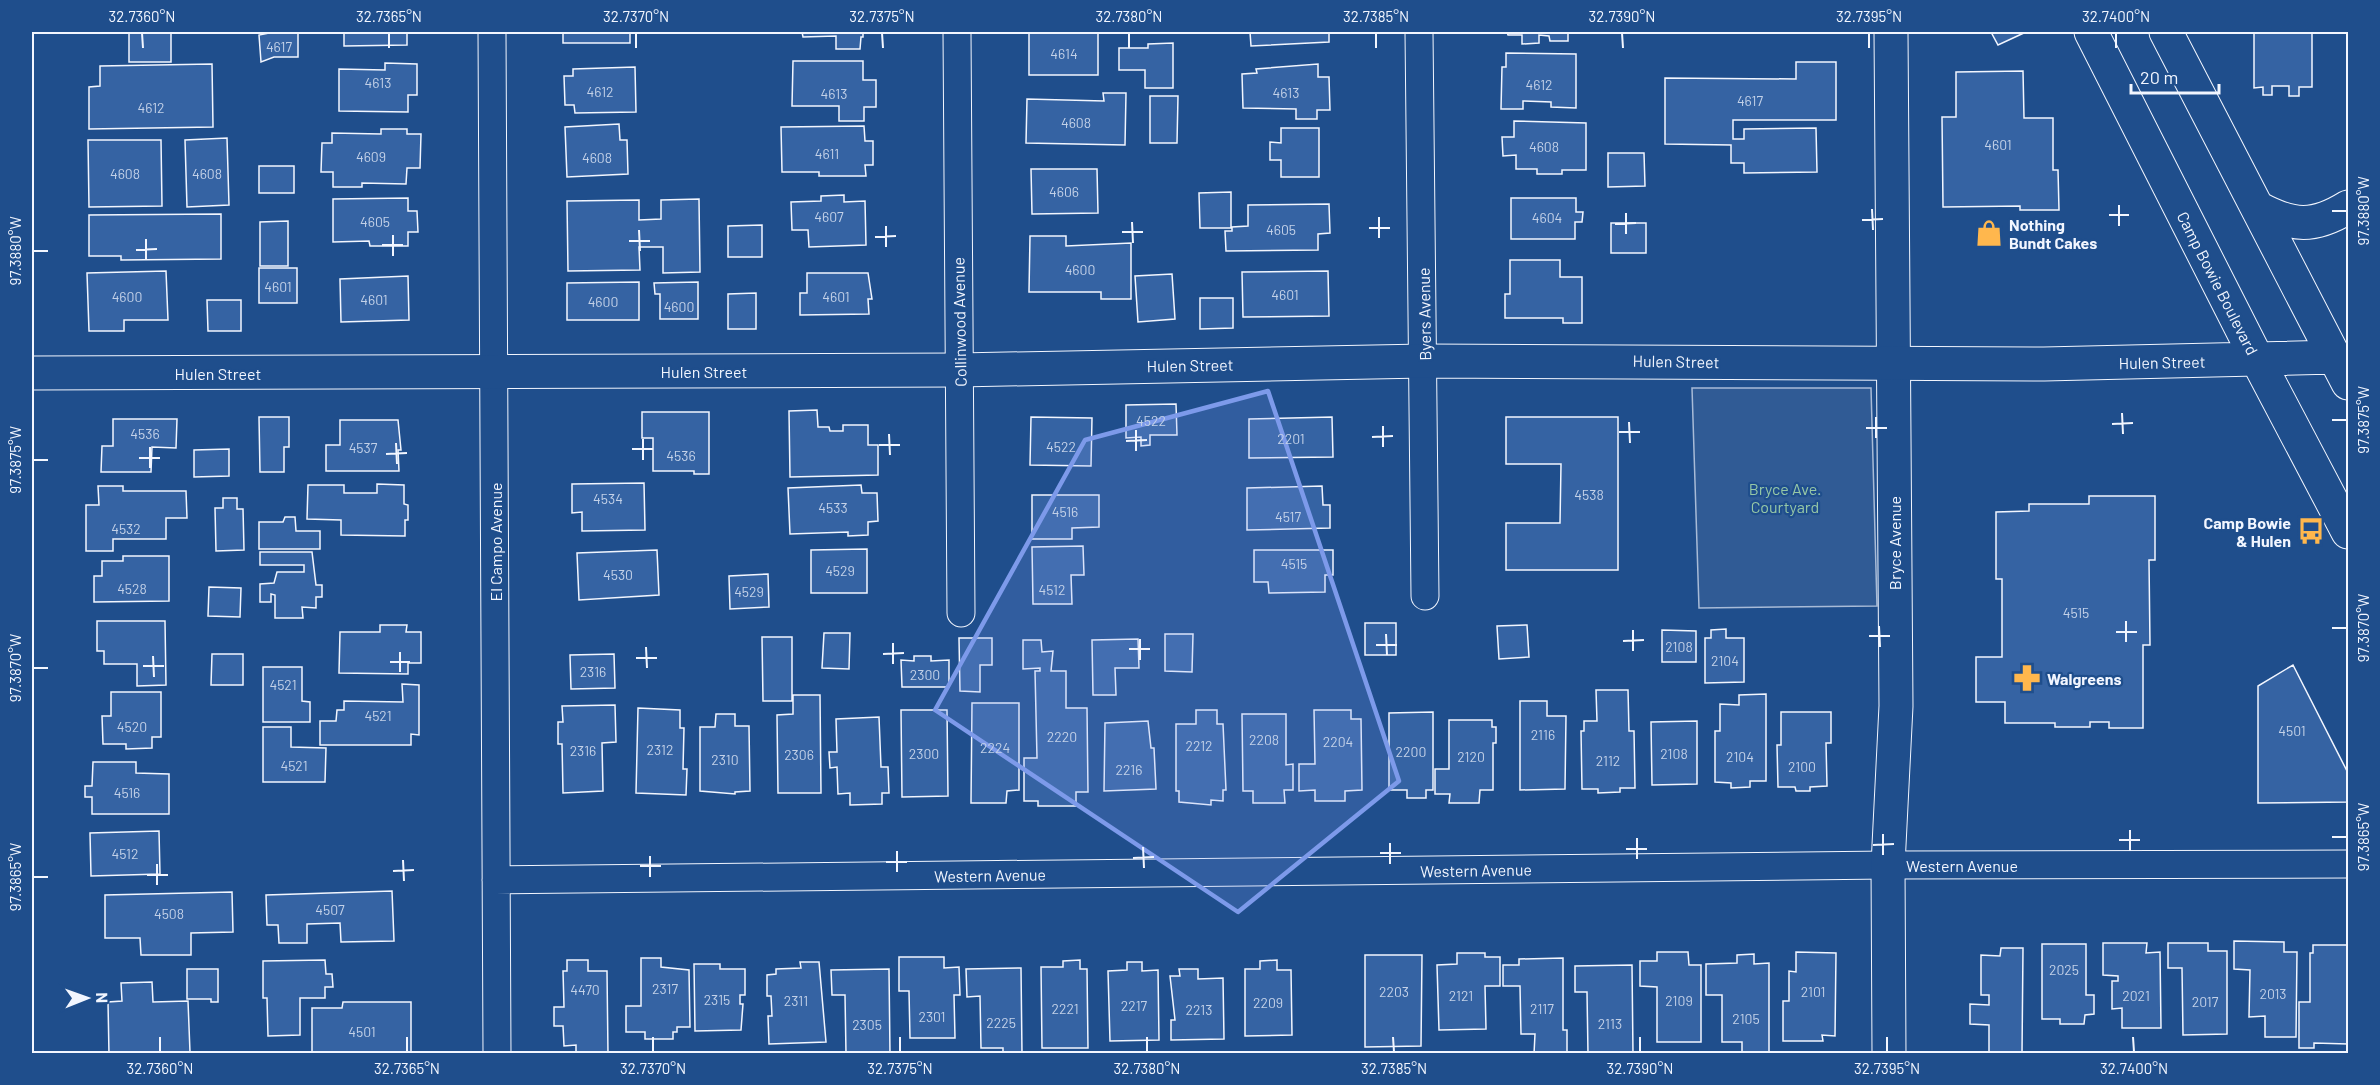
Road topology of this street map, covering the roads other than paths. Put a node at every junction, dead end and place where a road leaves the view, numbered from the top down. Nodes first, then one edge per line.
1 (492, 32) edge
2 (957, 32) edge
3 (1419, 32) edge
4 (1891, 32) edge
5 (2091, 32) edge
6 (2166, 32) edge
7 (2349, 207) edge
8 (2258, 208) junction
9 (1424, 361) junction
10 (2258, 361) junction
11 (1893, 364) junction
12 (2344, 366) edge
13 (959, 370) junction
14 (494, 372) junction
15 (32, 374) edge
16 (2349, 532) edge
17 (1425, 596) dead end
18 (961, 613) dead end
19 (2349, 864) edge
20 (1888, 865) junction
21 (496, 880) junction
22 (497, 1053) edge
23 (1889, 1053) edge

1 - 14 street, El Campo Avenue
2 - 13 street, Collinwood Avenue
3 - 9 street, Byers Avenue
4 - 11 main road, Bryce Avenue
5 - 10 main road, Camp Bowie Boulevard
6 - 8 main road
7 - 8 main road
8 - 12 main road
9 - 11 main road, Hulen Street
9 - 13 main road, Hulen Street
9 - 17 street, Byers Avenue
10 - 11 main road, Hulen Street
10 - 12 main road, Hulen Street
10 - 16 main road, Camp Bowie Boulevard
11 - 20 main road, Bryce Avenue
13 - 14 main road, Hulen Street
13 - 18 street, Collinwood Avenue
14 - 15 main road, Hulen Street
14 - 21 street, El Campo Avenue
19 - 20 street, Western Avenue
20 - 21 street, Western Avenue
20 - 23 main road, Bryce Avenue
21 - 22 street, El Campo Avenue

